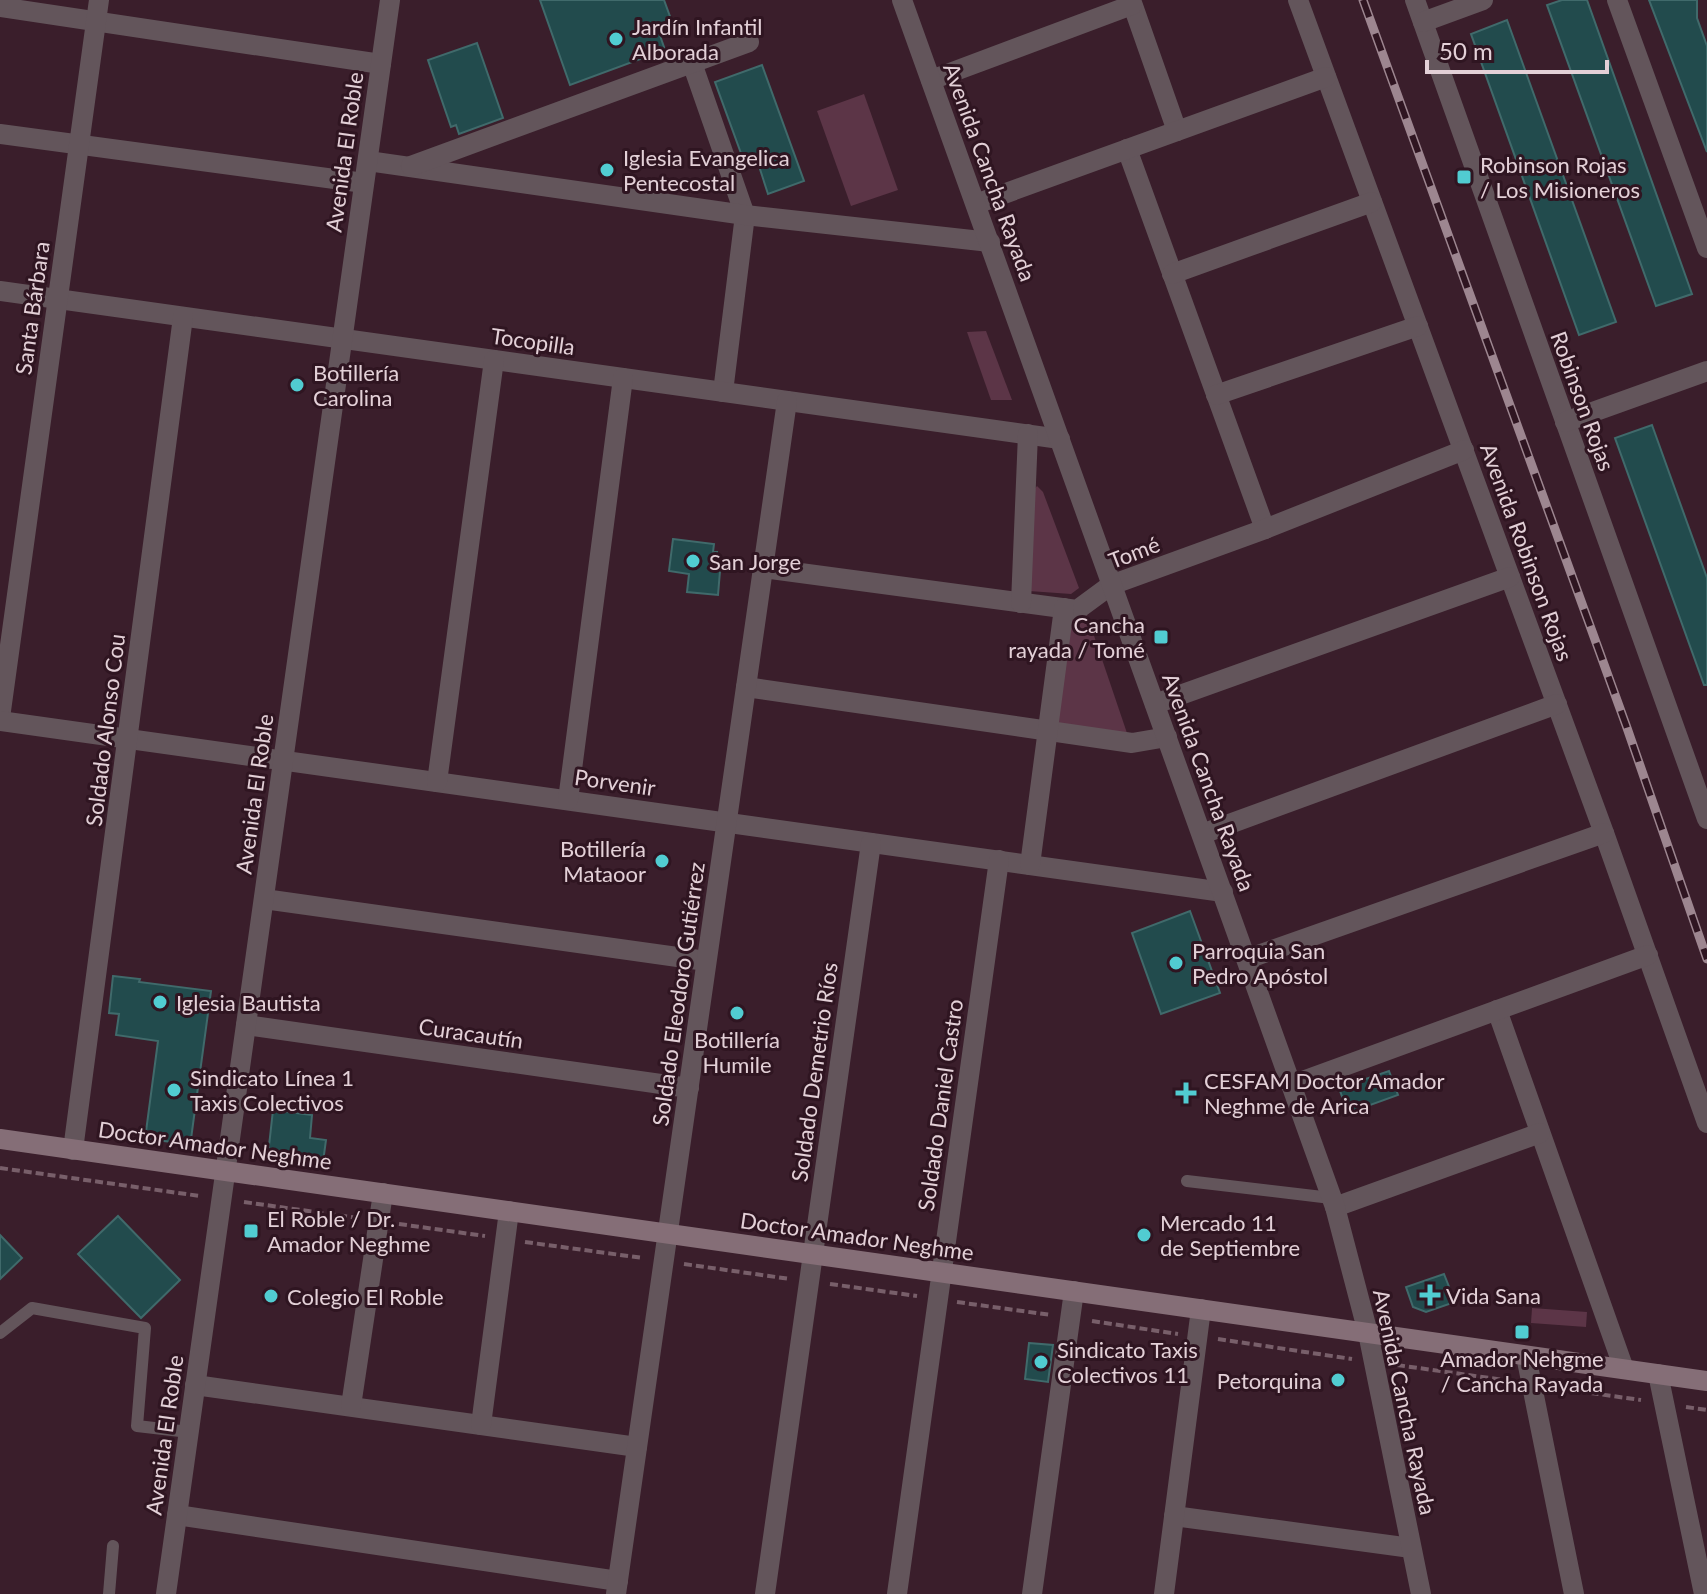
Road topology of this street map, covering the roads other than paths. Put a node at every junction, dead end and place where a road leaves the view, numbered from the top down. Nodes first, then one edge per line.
1 (390, 0) edge
2 (902, 0) edge
3 (1298, 0) edge
4 (1415, 0) edge
5 (1483, 0) edge
6 (1617, 0) edge
7 (1132, 3) edge
8 (0, 7) edge
9 (98, 10) edge
10 (1423, 22) junction
11 (749, 42) dead end
12 (692, 63) junction
13 (381, 64) junction
14 (1326, 77) junction
15 (931, 80) junction
16 (1177, 131) junction
17 (0, 134) edge
18 (79, 145) junction
19 (1127, 149) junction
20 (368, 161) junction
21 (406, 168) junction
22 (364, 183) junction
23 (1372, 202) junction
24 (976, 204) junction
25 (745, 215) junction
26 (990, 242) junction
27 (1707, 248) edge
28 (1172, 274) junction
29 (0, 291) edge
30 (57, 299) junction
31 (183, 317) junction
32 (1418, 326) junction
33 (342, 339) junction
34 (494, 360) junction
35 (1707, 371) edge
36 (623, 378) junction
37 (723, 392) junction
38 (1216, 395) junction
39 (787, 401) junction
40 (1565, 422) junction
41 (1028, 434) junction
42 (1060, 439) junction
43 (1464, 450) junction
44 (1265, 529) junction
45 (763, 568) junction
46 (1510, 577) junction
47 (1111, 585) junction
48 (1021, 603) junction
49 (1064, 608) junction
50 (746, 687) junction
51 (1155, 704) junction
52 (1557, 704) junction
53 (0, 719) edge
54 (1046, 731) junction
55 (1167, 737) junction
56 (128, 739) junction
57 (283, 760) junction
58 (437, 782) junction
59 (1702, 787) edge
60 (568, 800) junction
61 (1707, 819) edge
62 (726, 822) junction
63 (1604, 833) junction
64 (1202, 834) junction
65 (871, 843) junction
66 (999, 860) junction
67 (1030, 865) junction
68 (1223, 892) junction
69 (264, 899) junction
70 (1648, 955) junction
71 (1247, 959) junction
72 (706, 961) junction
73 (1497, 1010) junction
74 (246, 1025) junction
75 (1292, 1085) junction
76 (689, 1088) junction
77 (1707, 1123) edge
78 (1540, 1133) junction
79 (0, 1139) edge
80 (73, 1150) junction
81 (226, 1171) junction
82 (1187, 1181) dead end
83 (383, 1193) junction
84 (1333, 1202) junction
85 (509, 1211) junction
86 (668, 1234) junction
87 (813, 1254) junction
88 (941, 1272) junction
89 (1074, 1291) junction
90 (1201, 1309) junction
91 (0, 1333) edge
92 (1368, 1333) junction
93 (1526, 1356) junction
94 (1624, 1369) junction
95 (1658, 1374) junction
96 (1707, 1381) edge
97 (195, 1385) junction
98 (351, 1406) junction
99 (481, 1425) junction
100 (189, 1432) junction
101 (637, 1447) junction
102 (177, 1515) junction
103 (1174, 1516) junction
104 (113, 1546) dead end
105 (1411, 1548) junction
106 (617, 1587) edge
107 (109, 1594) edge
108 (166, 1594) edge
109 (765, 1594) edge
110 (897, 1594) edge
111 (1032, 1594) edge
112 (1164, 1594) edge
113 (1421, 1594) edge
114 (1574, 1594) edge
115 (1704, 1594) edge

1 - 13 street, Avenida El Roble
2 - 15 street, Avenida Cancha Rayada
3 - 14 street, Avenida Robinson Rojas
4 - 10 street, Robinson Rojas
5 - 10 street
6 - 27 street
7 - 15 street
7 - 16 street
8 - 9 street
9 - 13 street
9 - 18 street, Santa Bárbara
10 - 40 street, Robinson Rojas
11 - 12 street
12 - 21 street
12 - 25 street
13 - 20 street, Avenida El Roble
14 - 16 street
14 - 23 street, Avenida Robinson Rojas
15 - 24 street, Avenida Cancha Rayada
16 - 19 street
17 - 18 street
18 - 22 street
18 - 30 street, Santa Bárbara
19 - 24 street
19 - 28 street
20 - 21 street
20 - 22 street, Avenida El Roble
21 - 25 street
22 - 33 street, Avenida El Roble
23 - 28 street
23 - 32 street, Avenida Robinson Rojas
24 - 26 street, Avenida Cancha Rayada
25 - 26 street
25 - 37 street
26 - 42 street, Avenida Cancha Rayada
28 - 38 street
29 - 30 street, Tocopilla
30 - 31 street, Tocopilla
30 - 53 street, Santa Bárbara
31 - 33 street, Tocopilla
31 - 56 street, Soldado Alonso Cou
32 - 38 street
32 - 43 street, Avenida Robinson Rojas
33 - 34 street, Tocopilla
33 - 57 street, Avenida El Roble
34 - 36 street, Tocopilla
34 - 58 street
35 - 40 street
36 - 37 street, Tocopilla
36 - 60 street
37 - 39 street, Tocopilla
38 - 44 street
39 - 41 street, Tocopilla
39 - 45 street, Soldado Eleodoro Gutiérrez
40 - 59 street, Robinson Rojas
41 - 42 street, Tocopilla
41 - 48 street
42 - 47 street, Avenida Cancha Rayada
43 - 44 street, Tomé
43 - 46 street, Avenida Robinson Rojas
44 - 47 street, Tomé
45 - 48 street, Tomé
45 - 50 street, Soldado Eleodoro Gutiérrez
46 - 51 street
46 - 52 street, Avenida Robinson Rojas
47 - 49 street, Tomé
47 - 51 street, Avenida Cancha Rayada
48 - 49 street, Tomé
49 - 54 street
50 - 54 street
50 - 62 street, Soldado Eleodoro Gutiérrez
51 - 55 street, Avenida Cancha Rayada
52 - 63 street, Avenida Robinson Rojas
52 - 64 street
53 - 56 street, Porvenir
54 - 55 street
54 - 67 street
55 - 64 street, Avenida Cancha Rayada
56 - 57 street, Porvenir
56 - 80 street, Soldado Alonso Cou
57 - 58 street, Porvenir
57 - 69 street, Avenida El Roble
58 - 60 street, Porvenir
59 - 61 street, Robinson Rojas
60 - 62 street, Porvenir
62 - 65 street, Porvenir
62 - 72 street, Soldado Eleodoro Gutiérrez
63 - 70 street, Avenida Robinson Rojas
63 - 71 street
64 - 68 street, Avenida Cancha Rayada
65 - 66 street, Porvenir
65 - 87 street, Soldado Demetrio Ríos
66 - 67 street, Porvenir
66 - 88 street, Soldado Daniel Castro
67 - 68 street, Porvenir
68 - 71 street, Avenida Cancha Rayada
69 - 72 street
69 - 74 street, Avenida El Roble
70 - 73 street
70 - 77 street, Avenida Robinson Rojas
71 - 75 street, Avenida Cancha Rayada
72 - 76 street, Soldado Eleodoro Gutiérrez
73 - 75 street
73 - 78 street
74 - 76 street, Curacautín
74 - 81 street, Avenida El Roble
75 - 84 street, Avenida Cancha Rayada
76 - 86 street, Soldado Eleodoro Gutiérrez
78 - 84 street
78 - 94 street
79 - 80 main road, Doctor Amador Neghme
80 - 81 main road, Doctor Amador Neghme
81 - 83 main road, Doctor Amador Neghme
81 - 97 street, Avenida El Roble
82 - 84 lane
83 - 85 main road, Doctor Amador Neghme
83 - 98 street
84 - 92 street, Avenida Cancha Rayada
85 - 86 main road, Doctor Amador Neghme
85 - 99 street
86 - 87 main road, Doctor Amador Neghme
86 - 101 street, Soldado Eleodoro Gutiérrez
87 - 88 main road, Doctor Amador Neghme
87 - 109 street, Soldado Demetrio Ríos
88 - 89 main road, Doctor Amador Neghme
88 - 110 street, Soldado Daniel Castro
89 - 90 main road, Doctor Amador Neghme
89 - 111 street
90 - 92 main road, Doctor Amador Neghme
90 - 103 street
91 - 100 lane
92 - 93 main road, Doctor Amador Neghme
92 - 105 street, Avenida Cancha Rayada
93 - 94 main road, Doctor Amador Neghme
93 - 114 street
94 - 95 main road, Doctor Amador Neghme
95 - 96 main road, Doctor Amador Neghme
95 - 115 street
97 - 98 street
97 - 100 street, Avenida El Roble
98 - 99 street
99 - 101 street
100 - 102 street, Avenida El Roble
101 - 106 street, Soldado Eleodoro Gutiérrez
102 - 106 street
102 - 108 street, Avenida El Roble
103 - 105 street
103 - 112 street
104 - 107 lane
105 - 113 street, Avenida Cancha Rayada

